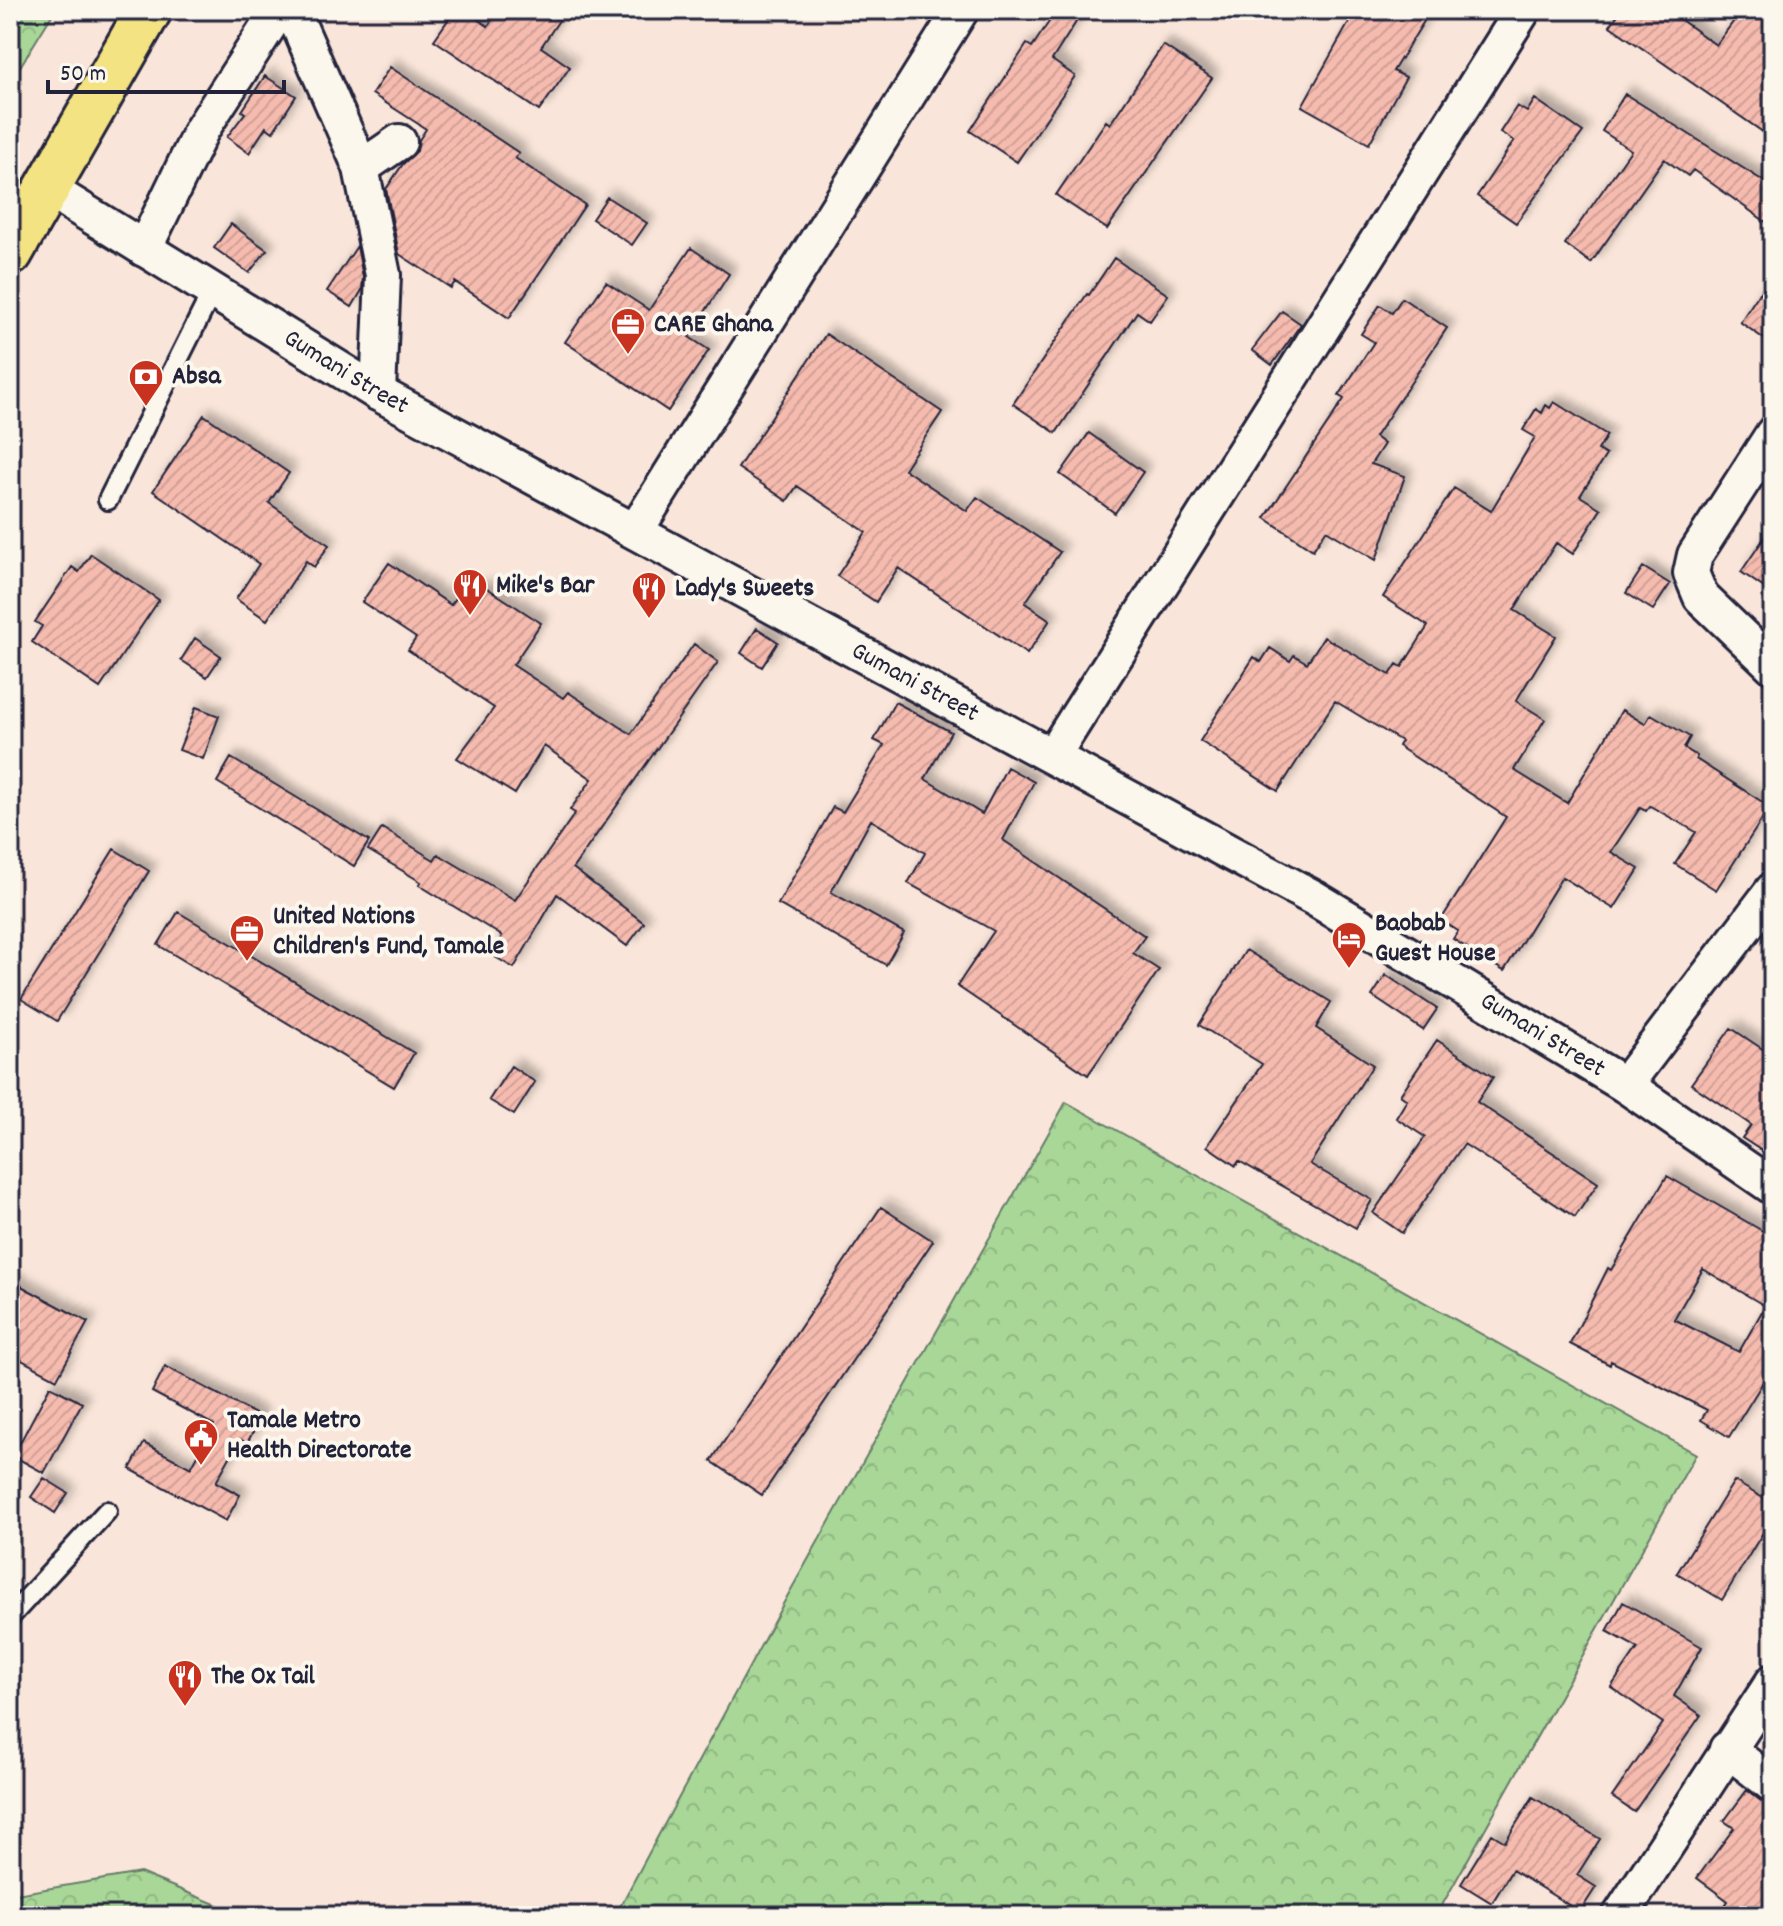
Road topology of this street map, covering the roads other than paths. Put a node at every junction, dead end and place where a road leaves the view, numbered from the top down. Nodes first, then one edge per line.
1 (149, 10) edge
2 (279, 10) edge
3 (292, 10) edge
4 (961, 10) edge
5 (1523, 10) edge
6 (399, 142) dead end
7 (361, 168) junction
8 (48, 189) junction
9 (144, 249) junction
10 (10, 253) edge
11 (213, 290) junction
12 (378, 393) junction
13 (1773, 434) edge
14 (108, 500) dead end
15 (636, 530) junction
16 (1773, 666) edge
17 (1053, 755) junction
18 (1773, 890) edge
19 (1625, 1085) junction
20 (1773, 1187) edge
21 (107, 1511) dead end
22 (10, 1617) edge
23 (1773, 1682) edge
24 (1727, 1749) junction
25 (1773, 1785) edge
26 (1620, 1916) edge

1 - 8 highway
2 - 9 street
3 - 7 street
4 - 15 street
5 - 17 street
6 - 7 street
7 - 12 street
8 - 9 street, Gumani Street
8 - 10 highway
9 - 11 street, Gumani Street
11 - 12 street, Gumani Street
11 - 14 lane
12 - 15 street, Gumani Street
13 - 16 street
15 - 17 street, Gumani Street
17 - 19 street, Gumani Street
18 - 19 street
19 - 20 street, Gumani Street
21 - 22 lane
23 - 24 street
24 - 25 street
24 - 26 street

